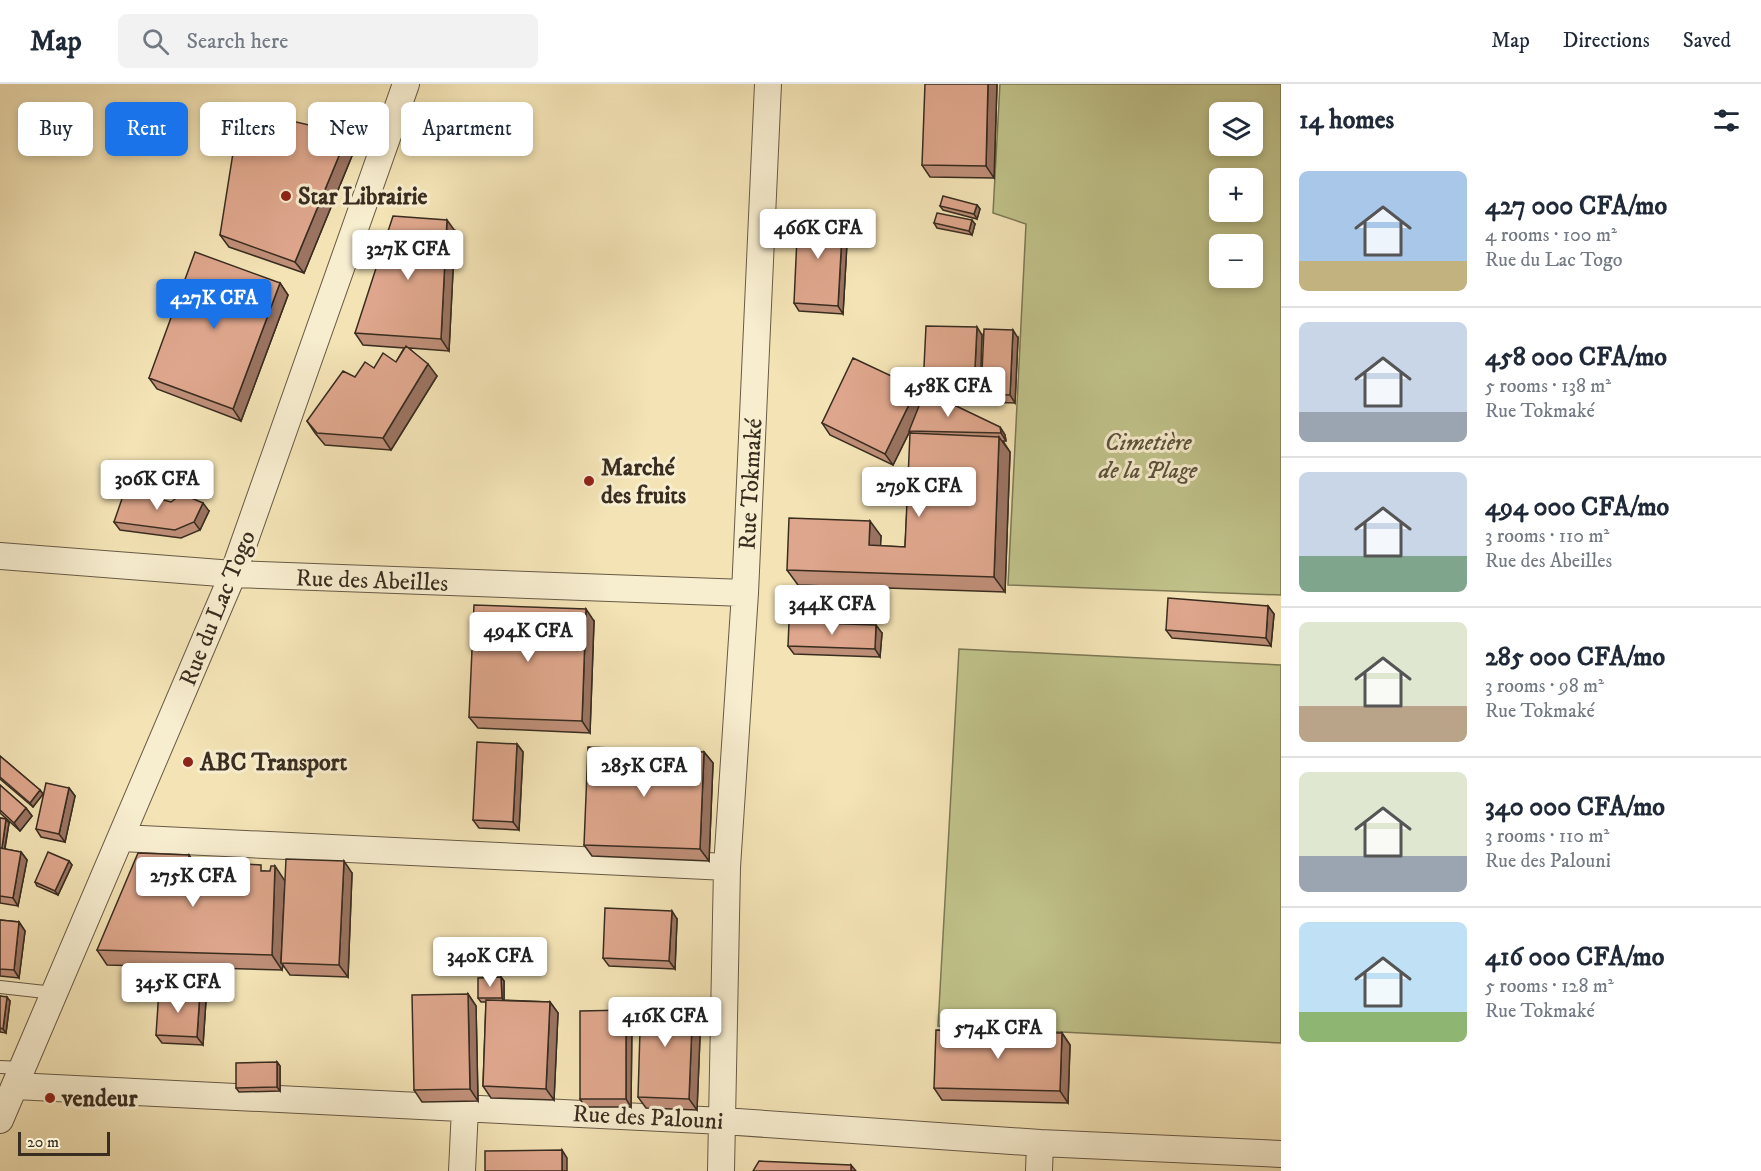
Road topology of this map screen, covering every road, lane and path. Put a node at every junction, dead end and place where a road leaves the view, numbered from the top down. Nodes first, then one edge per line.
1 (406, 84) edge
2 (768, 84) edge
3 (0, 556) edge
4 (233, 574) junction
5 (745, 593) junction
6 (121, 838) junction
7 (727, 867) junction
8 (0, 987) edge
9 (54, 993) junction
10 (12, 1074) edge
11 (465, 1108) junction
12 (0, 1120) edge
13 (723, 1121) junction
14 (1040, 1143) junction
15 (1281, 1154) edge
16 (462, 1171) edge
17 (721, 1171) edge
18 (1039, 1171) edge

1 - 4 street, Rue du Lac Togo
2 - 5 street, Rue Tokmaké
3 - 4 street, Rue des Abeilles
4 - 5 street, Rue des Abeilles
4 - 6 street, Rue du Lac Togo
5 - 7 street, Rue Tokmaké
6 - 7 street
6 - 9 street, Rue du Lac Togo
7 - 13 street, Rue Tokmaké
8 - 9 lane
9 - 10 street, Rue du Lac Togo
10 - 11 street, Rue des Palouni
10 - 12 street, Rue du Lac Togo
11 - 13 street, Rue des Palouni
11 - 16 street
13 - 14 street, Rue des Palouni
13 - 17 street, Rue Tokmaké
14 - 15 street, Rue des Palouni
14 - 18 street

